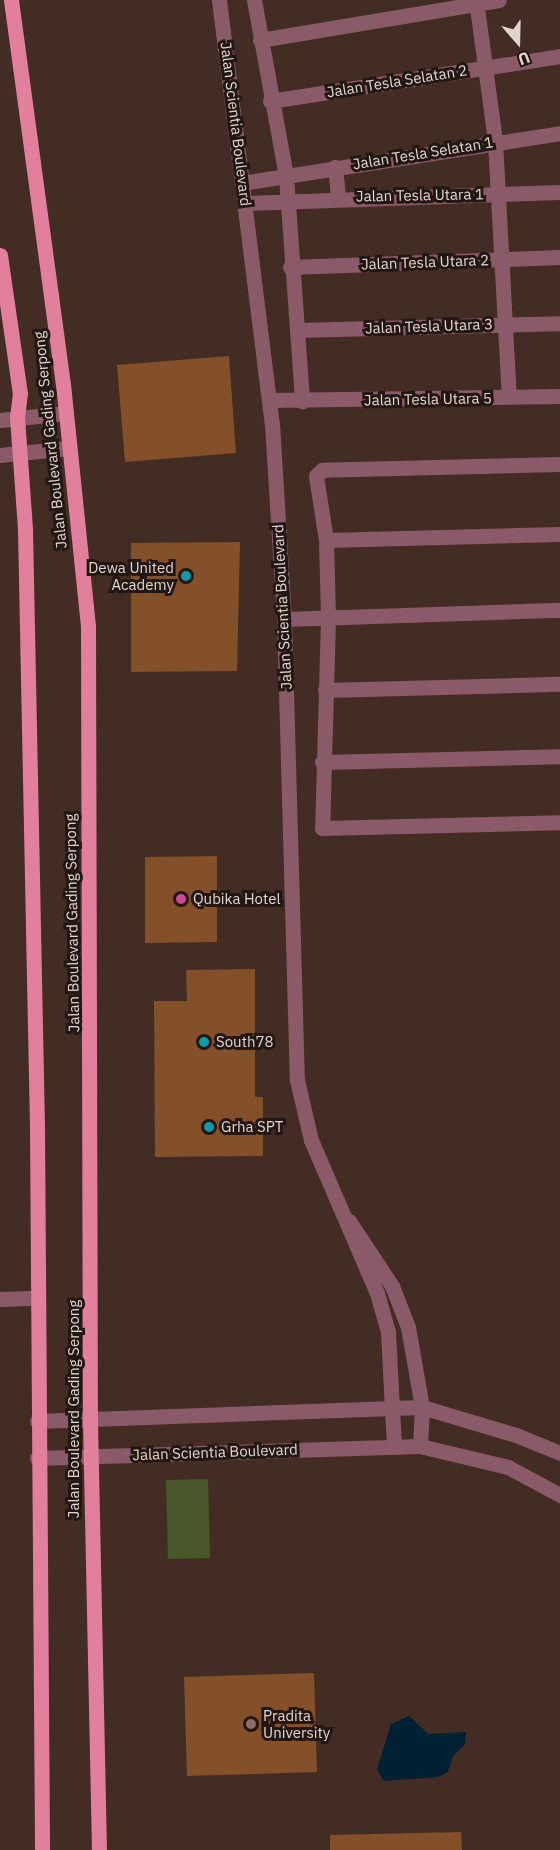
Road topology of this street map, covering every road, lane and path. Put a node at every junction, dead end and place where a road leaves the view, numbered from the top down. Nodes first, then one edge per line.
1 (11, 0) edge
2 (219, 0) edge
3 (254, 0) edge
4 (499, 0) edge
5 (477, 2) edge
6 (260, 40) junction
7 (560, 56) edge
8 (487, 67) junction
9 (270, 101) junction
10 (560, 133) edge
11 (495, 141) junction
12 (335, 167) junction
13 (286, 176) junction
14 (242, 183) junction
15 (560, 192) edge
16 (498, 194) junction
17 (338, 197) junction
18 (284, 200) junction
19 (246, 203) junction
20 (0, 255) edge
21 (560, 257) edge
22 (498, 260) junction
23 (290, 267) junction
24 (560, 322) edge
25 (507, 324) junction
26 (298, 330) junction
27 (560, 396) edge
28 (509, 398) junction
29 (270, 400) junction
30 (299, 401) junction
31 (66, 412) junction
32 (17, 417) junction
33 (0, 420) edge
34 (69, 448) junction
35 (20, 453) junction
36 (0, 455) edge
37 (560, 464) edge
38 (560, 534) edge
39 (326, 540) junction
40 (560, 610) edge
41 (290, 619) junction
42 (323, 619) junction
43 (560, 684) edge
44 (325, 690) junction
45 (560, 756) edge
46 (322, 762) junction
47 (560, 822) edge
48 (340, 1210) junction
49 (38, 1298) junction
50 (0, 1299) edge
51 (422, 1407) junction
52 (391, 1408) junction
53 (38, 1421) junction
54 (90, 1421) junction
55 (394, 1445) junction
56 (420, 1446) junction
57 (560, 1453) edge
58 (91, 1456) junction
59 (37, 1458) junction
60 (560, 1495) edge
61 (42, 1850) edge
62 (99, 1850) edge

1 - 31 main road, Jalan Boulevard Gading Serpong
2 - 14 street, Jalan Scientia Boulevard
3 - 6 street
4 - 5 street
5 - 6 street
5 - 8 street
6 - 9 street
7 - 8 street, Jalan Tesla Selatan 2
8 - 9 street, Jalan Tesla Selatan 2
8 - 11 street
9 - 13 street
10 - 11 street, Jalan Tesla Selatan 1
11 - 12 street, Jalan Tesla Selatan 1
11 - 16 street
12 - 13 street, Jalan Tesla Selatan 1
12 - 17 street
13 - 14 street, Jalan Tesla Selatan 1
13 - 18 street
14 - 19 street, Jalan Scientia Boulevard
15 - 16 street, Jalan Tesla Utara 1
16 - 17 street, Jalan Tesla Utara 1
16 - 22 street
17 - 18 street, Jalan Tesla Utara 1
18 - 19 street, Jalan Tesla Utara 1
18 - 23 street
19 - 29 street, Jalan Scientia Boulevard
20 - 32 main road, Jalan Boulevard Gading Serpong
21 - 22 street, Jalan Tesla Utara 2
22 - 23 street, Jalan Tesla Utara 2
22 - 25 street
23 - 26 street
24 - 25 street, Jalan Tesla Utara 3
25 - 26 street, Jalan Tesla Utara 3
25 - 28 street
26 - 30 street
27 - 28 street, Jalan Tesla Utara 5
28 - 30 street, Jalan Tesla Utara 5
29 - 30 street, Jalan Tesla Utara 5
29 - 41 street, Jalan Scientia Boulevard
31 - 32 street
31 - 34 main road, Jalan Boulevard Gading Serpong
32 - 33 street
32 - 35 main road, Jalan Boulevard Gading Serpong
34 - 35 street
34 - 54 main road, Jalan Boulevard Gading Serpong
35 - 36 street
35 - 49 main road, Jalan Boulevard Gading Serpong
37 - 39 street
38 - 39 street
39 - 42 street
40 - 42 street
41 - 42 street
41 - 48 street, Jalan Scientia Boulevard
42 - 44 street
43 - 44 street
44 - 46 street
45 - 46 street
46 - 47 street
48 - 51 street, Jalan Scientia Boulevard
48 - 52 street, Jalan Scientia Boulevard
49 - 50 street
49 - 53 main road, Jalan Boulevard Gading Serpong
51 - 52 street
51 - 56 street, Jalan Scientia Boulevard
51 - 57 street
52 - 54 street
52 - 55 street, Jalan Scientia Boulevard
53 - 54 street
53 - 59 main road, Jalan Boulevard Gading Serpong
54 - 58 main road, Jalan Boulevard Gading Serpong
55 - 56 street, Jalan Scientia Boulevard
55 - 58 street, Jalan Scientia Boulevard
56 - 60 street, Jalan Scientia Boulevard
58 - 59 street, Jalan Scientia Boulevard
58 - 62 main road, Jalan Boulevard Gading Serpong
59 - 61 main road, Jalan Boulevard Gading Serpong

